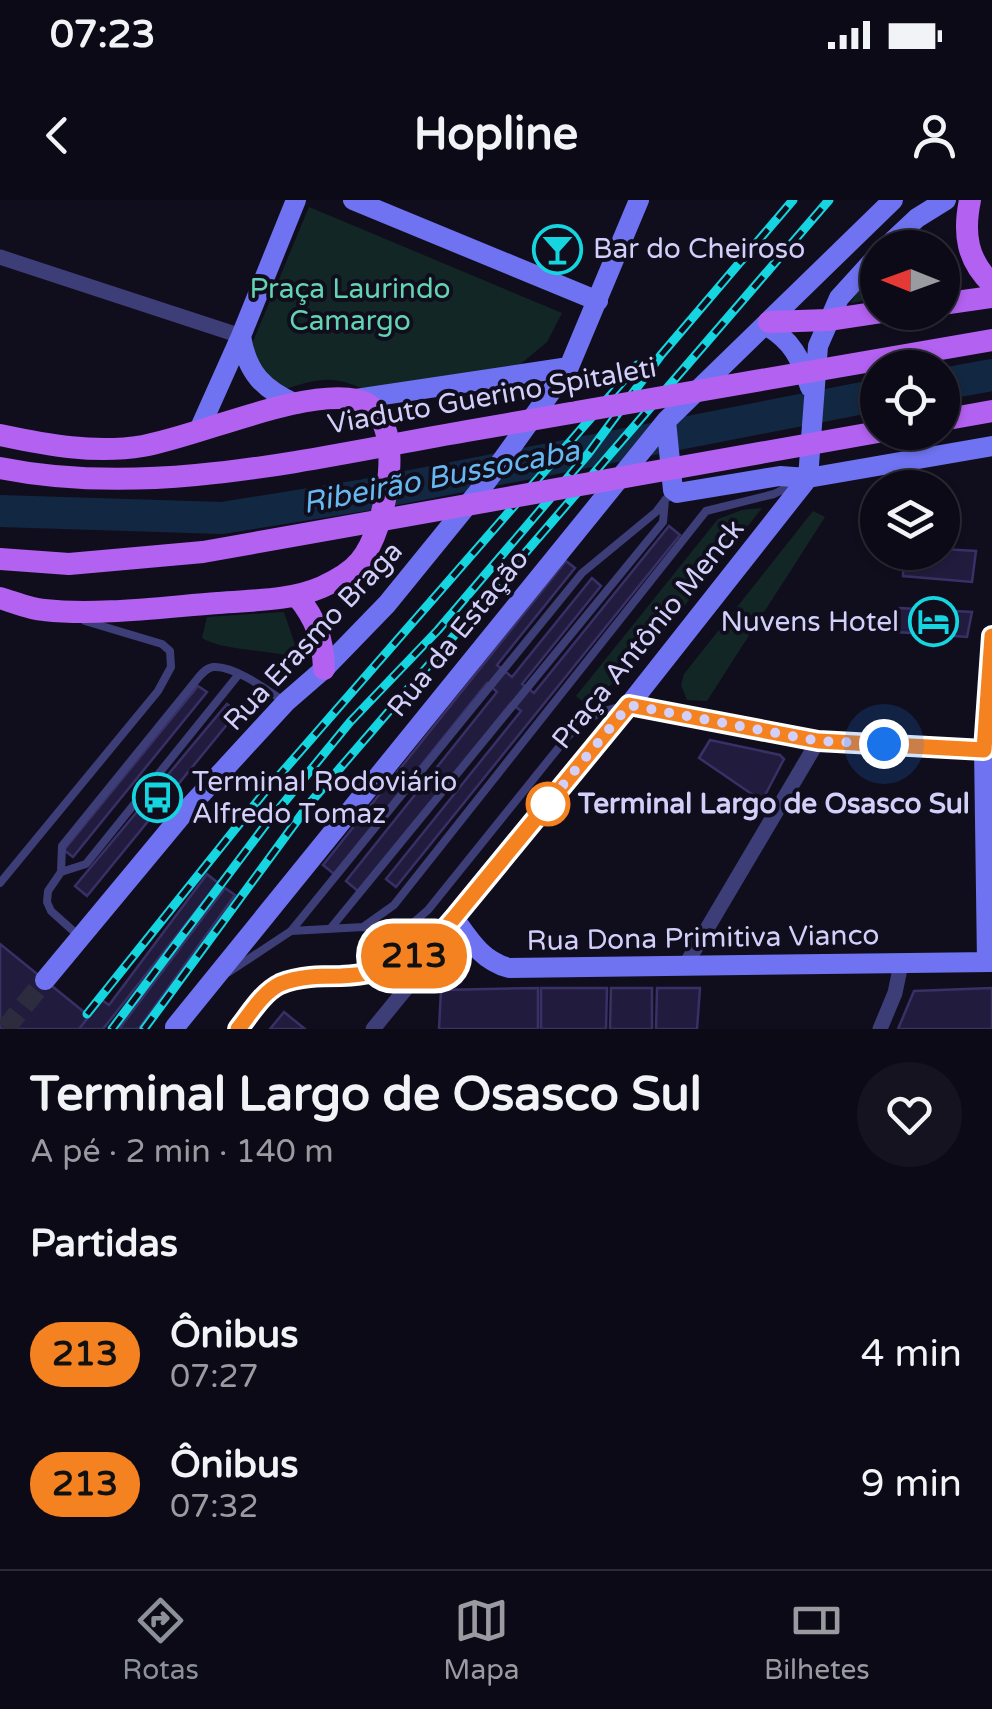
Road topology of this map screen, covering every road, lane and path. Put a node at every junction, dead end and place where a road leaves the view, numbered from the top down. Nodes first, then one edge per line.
1 (296, 200) edge
2 (353, 200) edge
3 (639, 200) edge
4 (893, 200) edge
5 (946, 200) edge
6 (970, 200) edge
7 (904, 230) edge
8 (0, 256) edge
9 (860, 275) edge
10 (992, 284) edge
11 (992, 298) edge
12 (598, 300) junction
13 (960, 302) edge
14 (860, 315) edge
15 (828, 320) junction
16 (767, 324) junction
17 (241, 336) junction
18 (992, 340) edge
19 (569, 367) junction
20 (812, 395) junction
21 (356, 400) junction
22 (296, 404) junction
23 (992, 411) edge
24 (960, 417) edge
25 (667, 428) junction
26 (199, 430) junction
27 (860, 435) edge
28 (0, 436) edge
29 (992, 446) edge
30 (967, 449) junction
31 (992, 462) edge
32 (0, 468) edge
33 (808, 478) junction
34 (669, 495) junction
35 (0, 559) edge
36 (297, 596) junction
37 (0, 598) edge
38 (42, 610) junction
39 (992, 636) edge
40 (324, 669) junction
41 (239, 674) junction
42 (286, 702) junction
43 (629, 705) junction
44 (818, 741) junction
45 (988, 750) edge
46 (62, 872) junction
47 (0, 883) edge
48 (454, 918) junction
49 (363, 927) junction
50 (330, 929) junction
51 (291, 931) junction
52 (80, 938) junction
53 (989, 962) edge
54 (901, 964) junction
55 (685, 966) junction
56 (45, 980) tunnel mouth
57 (409, 985) dead end
58 (204, 991) junction
59 (175, 1027) edge
60 (238, 1029) edge
61 (373, 1029) edge
62 (880, 1029) edge

1 - 17 main road
2 - 12 main road
3 - 12 main road, Rua Erasmo Braga
4 - 16 main road, Rua da Estação
5 - 7 main road
6 - 10 main road
8 - 17 street
9 - 15 main road
11 - 13 main road
12 - 19 main road, Rua Erasmo Braga
14 - 15 main road
15 - 16 main road
15 - 20 main road
16 - 20 main road
16 - 25 main road, Rua da Estação
17 - 22 main road
17 - 26 main road
18 - 32 main road, Viaduto Guerino Spitaleti, bridge
19 - 21 main road
19 - 40 main road, Rua Erasmo Braga
20 - 33 main road
21 - 22 main road
21 - 36 main road
22 - 26 main road
23 - 24 main road
25 - 34 main road
25 - 58 main road, Rua da Estação
26 - 28 main road
27 - 35 main road, bridge
29 - 30 main road
30 - 31 main road
30 - 33 main road
33 - 34 main road
33 - 43 main road, Praça Antônio Menck
33 - 49 lane
34 - 50 lane
34 - 51 lane
36 - 38 main road
36 - 40 main road
37 - 38 main road
38 - 47 lane
39 - 45 main road
40 - 42 main road, Rua Erasmo Braga
41 - 42 lane
41 - 46 lane
41 - 46 lane
42 - 52 main road, Rua Erasmo Braga
43 - 44 main road
43 - 48 main road, Praça Antônio Menck
43 - 49 lane
44 - 45 main road
44 - 55 street
45 - 53 main road
46 - 52 lane
48 - 55 main road, Rua Dona Primitiva Vianco
48 - 60 main road
49 - 50 lane
50 - 51 lane
51 - 58 lane
52 - 56 main road, Rua Erasmo Braga
53 - 54 main road, Rua Dona Primitiva Vianco
54 - 55 main road, Rua Dona Primitiva Vianco
54 - 62 street
57 - 61 street
58 - 59 main road

